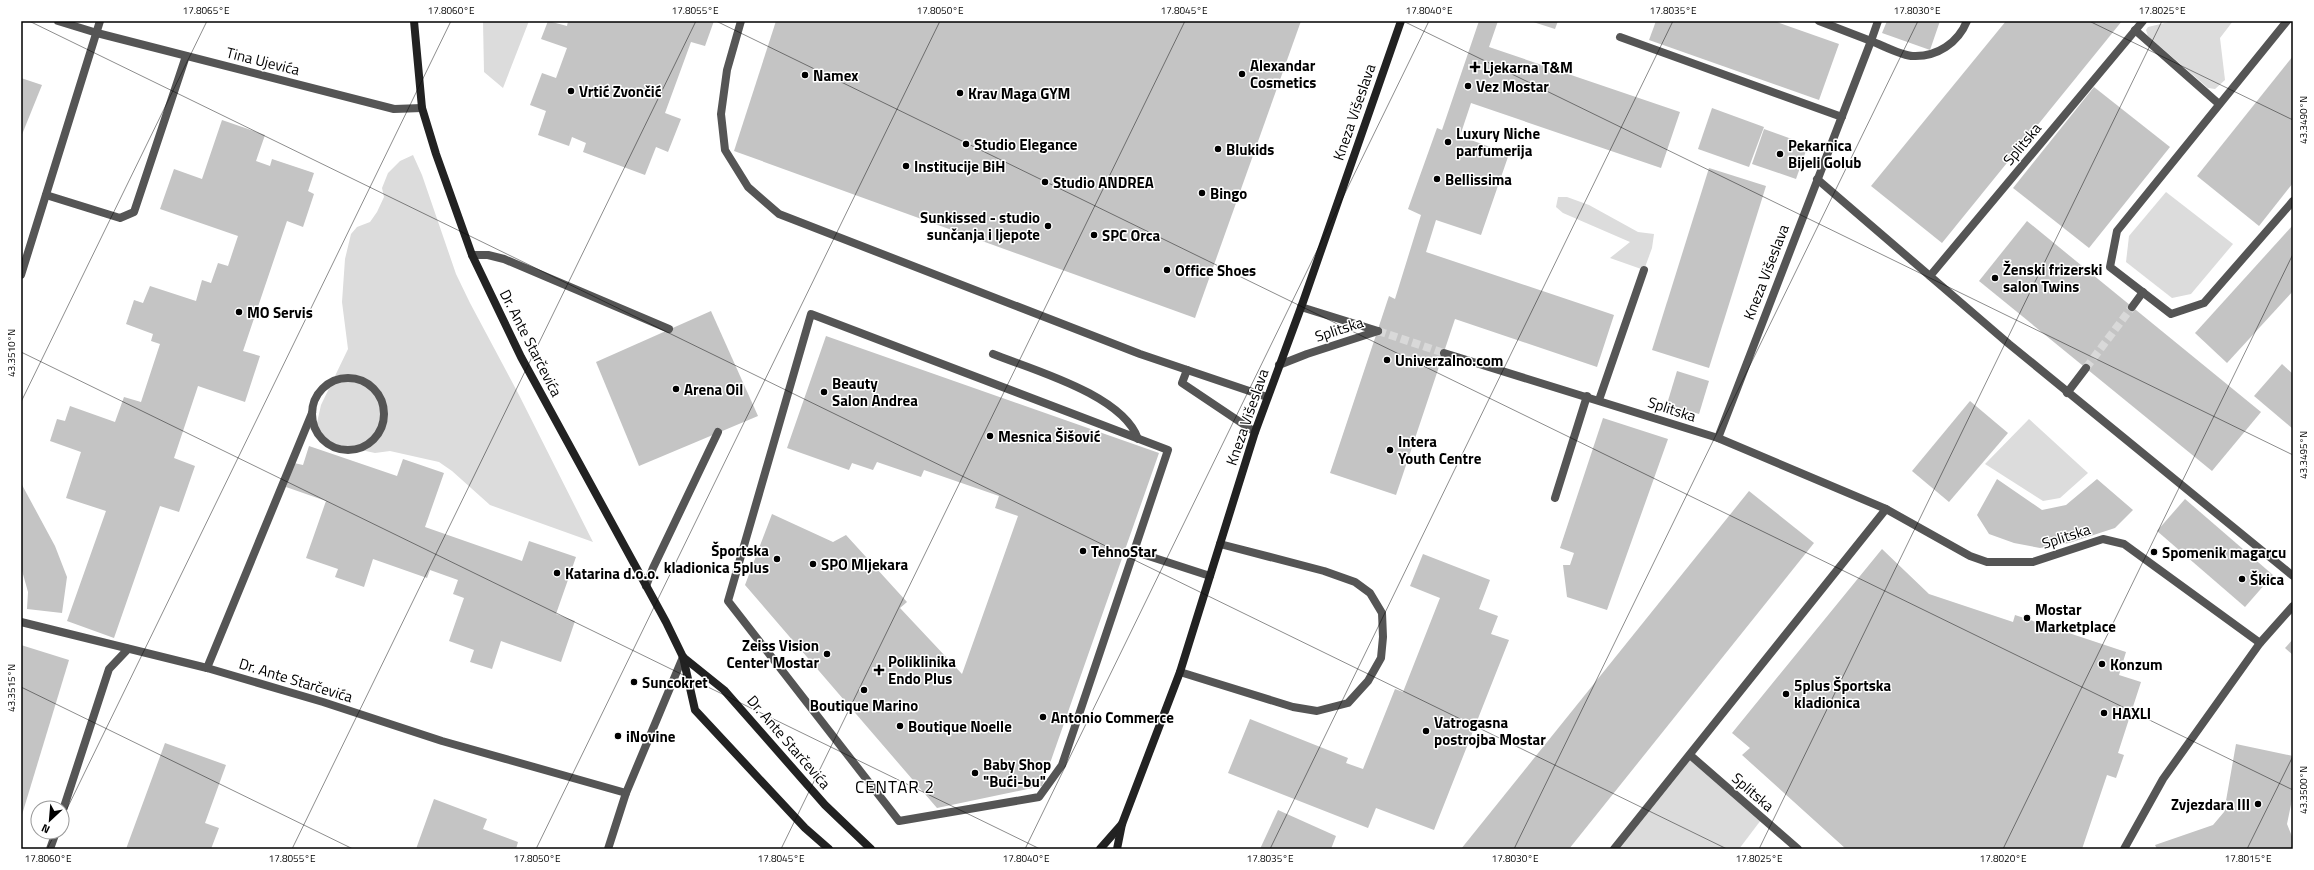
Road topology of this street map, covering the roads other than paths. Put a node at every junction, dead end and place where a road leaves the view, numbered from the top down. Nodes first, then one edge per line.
1 (58, 21) edge
2 (100, 21) edge
3 (414, 21) edge
4 (741, 21) edge
5 (1401, 21) edge
6 (1819, 21) edge
7 (1878, 21) edge
8 (1967, 21) edge
9 (2143, 21) edge
10 (2287, 21) edge
11 (2135, 30) junction
12 (97, 34) junction
13 (1620, 37) dead end
14 (1871, 41) junction
15 (186, 56) junction
16 (2219, 104) junction
17 (422, 108) junction
18 (1842, 117) junction
19 (1817, 179) junction
20 (46, 195) junction
21 (2293, 200) edge
22 (472, 255) junction
23 (1644, 270) dead end
24 (21, 275) edge
25 (1930, 276) junction
26 (2143, 292) junction
27 (1301, 307) junction
28 (2132, 307) tunnel mouth
29 (669, 329) dead end
30 (1444, 353) tunnel mouth
31 (993, 354) dead end
32 (1279, 365) junction
33 (2086, 368) tunnel mouth
34 (1187, 370) junction
35 (2067, 393) junction
36 (1587, 396) junction
37 (1267, 397) junction
38 (1599, 400) junction
39 (312, 414) junction
40 (718, 432) dead end
41 (1254, 432) junction
42 (1718, 438) junction
43 (1138, 439) junction
44 (1555, 498) dead end
45 (1886, 509) junction
46 (1220, 544) junction
47 (1133, 551) junction
48 (1210, 576) junction
49 (2293, 576) edge
50 (646, 586) junction
51 (2293, 606) edge
52 (21, 622) edge
53 (2260, 643) junction
54 (128, 649) junction
55 (683, 657) junction
56 (207, 668) junction
57 (1180, 672) junction
58 (1690, 755) junction
59 (626, 794) junction
60 (66, 800) edge
61 (1122, 824) junction
62 (1119, 847) edge
63 (608, 849) edge
64 (829, 849) edge
65 (871, 849) edge
66 (1100, 849) edge
67 (1614, 849) edge
68 (1798, 849) edge
69 (2124, 849) edge

1 - 12 street, Tina Ujevića
2 - 12 street
3 - 17 main road, Dr. Ante Starčevića
4 - 34 street
5 - 27 main road, Kneza Višeslava
6 - 14 street
7 - 14 street, Kneza Višeslava
8 - 14 street
9 - 11 street, Splitska
10 - 16 street
11 - 16 street
11 - 25 street, Splitska
12 - 15 street, Tina Ujevića
12 - 20 street
13 - 18 street
14 - 18 street, Kneza Višeslava
15 - 17 street, Tina Ujevića
15 - 20 street
16 - 26 street
17 - 22 main road, Dr. Ante Starčevića
18 - 19 street, Kneza Višeslava
19 - 25 street
19 - 42 street, Kneza Višeslava
20 - 24 street
21 - 26 street
22 - 29 street
22 - 50 main road, Dr. Ante Starčevića
23 - 38 street
25 - 35 street
26 - 28 street
27 - 32 main road, Kneza Višeslava
27 - 32 street, Splitska
30 - 36 street, Splitska
31 - 43 street
32 - 37 main road, Kneza Višeslava
33 - 35 street
34 - 37 street
34 - 41 street
35 - 49 street
36 - 38 street, Splitska
36 - 44 street
37 - 41 main road, Kneza Višeslava
38 - 42 street, Splitska
39 - 39 street
39 - 56 street
40 - 50 street
41 - 46 main road, Kneza Višeslava
42 - 45 street, Splitska
43 - 47 street
43 - 47 street
45 - 53 street, Splitska
45 - 58 street
46 - 48 main road, Kneza Višeslava
46 - 57 street
47 - 48 street
48 - 57 main road, Kneza Višeslava
50 - 55 main road, Dr. Ante Starčevića
51 - 53 street
52 - 54 street, Dr. Ante Starčevića
53 - 69 street
54 - 56 street, Dr. Ante Starčevića
54 - 60 street
55 - 59 street
55 - 64 main road, Dr. Ante Starčevića
55 - 65 main road, Dr. Ante Starčevića
56 - 59 street, Dr. Ante Starčevića
57 - 61 main road, Kneza Višeslava
58 - 67 street
58 - 68 street, Splitska
59 - 63 street
61 - 62 main road, Kneza Višeslava
61 - 66 main road, Kneza Višeslava

